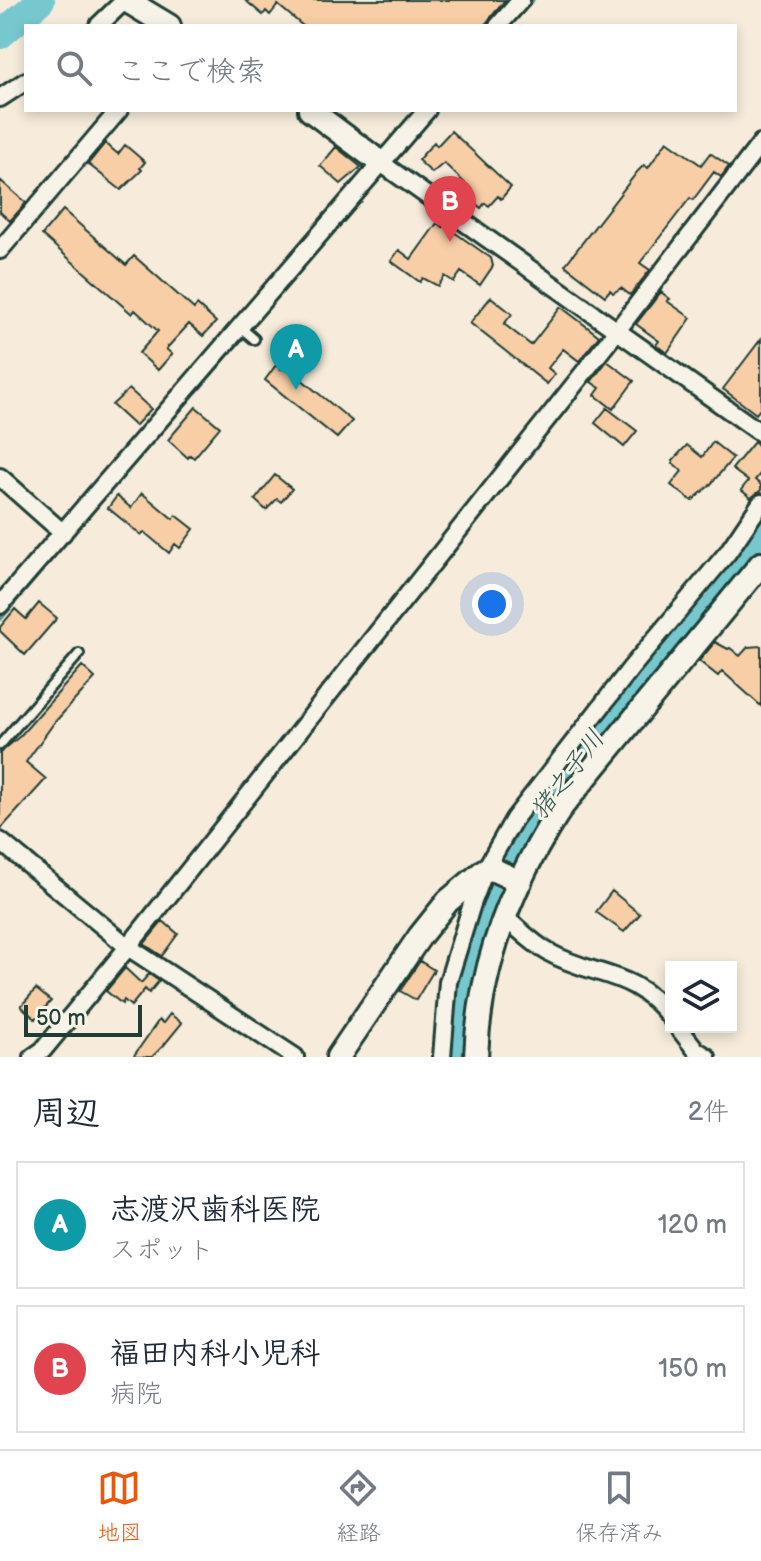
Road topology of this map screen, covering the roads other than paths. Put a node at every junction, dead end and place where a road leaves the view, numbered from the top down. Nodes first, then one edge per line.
1 (126, 0) edge
2 (521, 0) edge
3 (100, 24) edge
4 (166, 24) edge
5 (500, 24) edge
6 (24, 82) edge
7 (0, 98) edge
8 (117, 112) edge
9 (313, 112) edge
10 (426, 112) edge
11 (761, 143) edge
12 (386, 167) junction
13 (0, 250) edge
14 (241, 328) junction
15 (616, 332) junction
16 (254, 339) dead end
17 (761, 433) edge
18 (0, 477) edge
19 (761, 503) edge
20 (63, 533) junction
21 (761, 564) edge
22 (0, 605) edge
23 (79, 654) dead end
24 (0, 745) edge
25 (0, 841) edge
26 (488, 870) junction
27 (516, 880) junction
28 (504, 917) junction
29 (128, 947) junction
30 (665, 1012) edge
31 (683, 1033) edge
32 (33, 1057) edge
33 (295, 1057) edge
34 (338, 1057) edge
35 (442, 1057) edge
36 (476, 1057) edge
37 (707, 1057) edge

1 - 3 street
1 - 4 street
2 - 5 street
6 - 7 street
8 - 13 street
9 - 12 street
10 - 12 street
11 - 15 street
12 - 14 street
12 - 15 street
14 - 16 lane
14 - 20 street
15 - 17 street
15 - 29 street
18 - 20 street
19 - 26 street
20 - 22 street
21 - 27 street
23 - 24 lane
25 - 29 street
26 - 27 street
26 - 34 street
26 - 35 street
27 - 28 street
28 - 30 street
28 - 36 street
29 - 32 street
29 - 33 street
31 - 37 street

